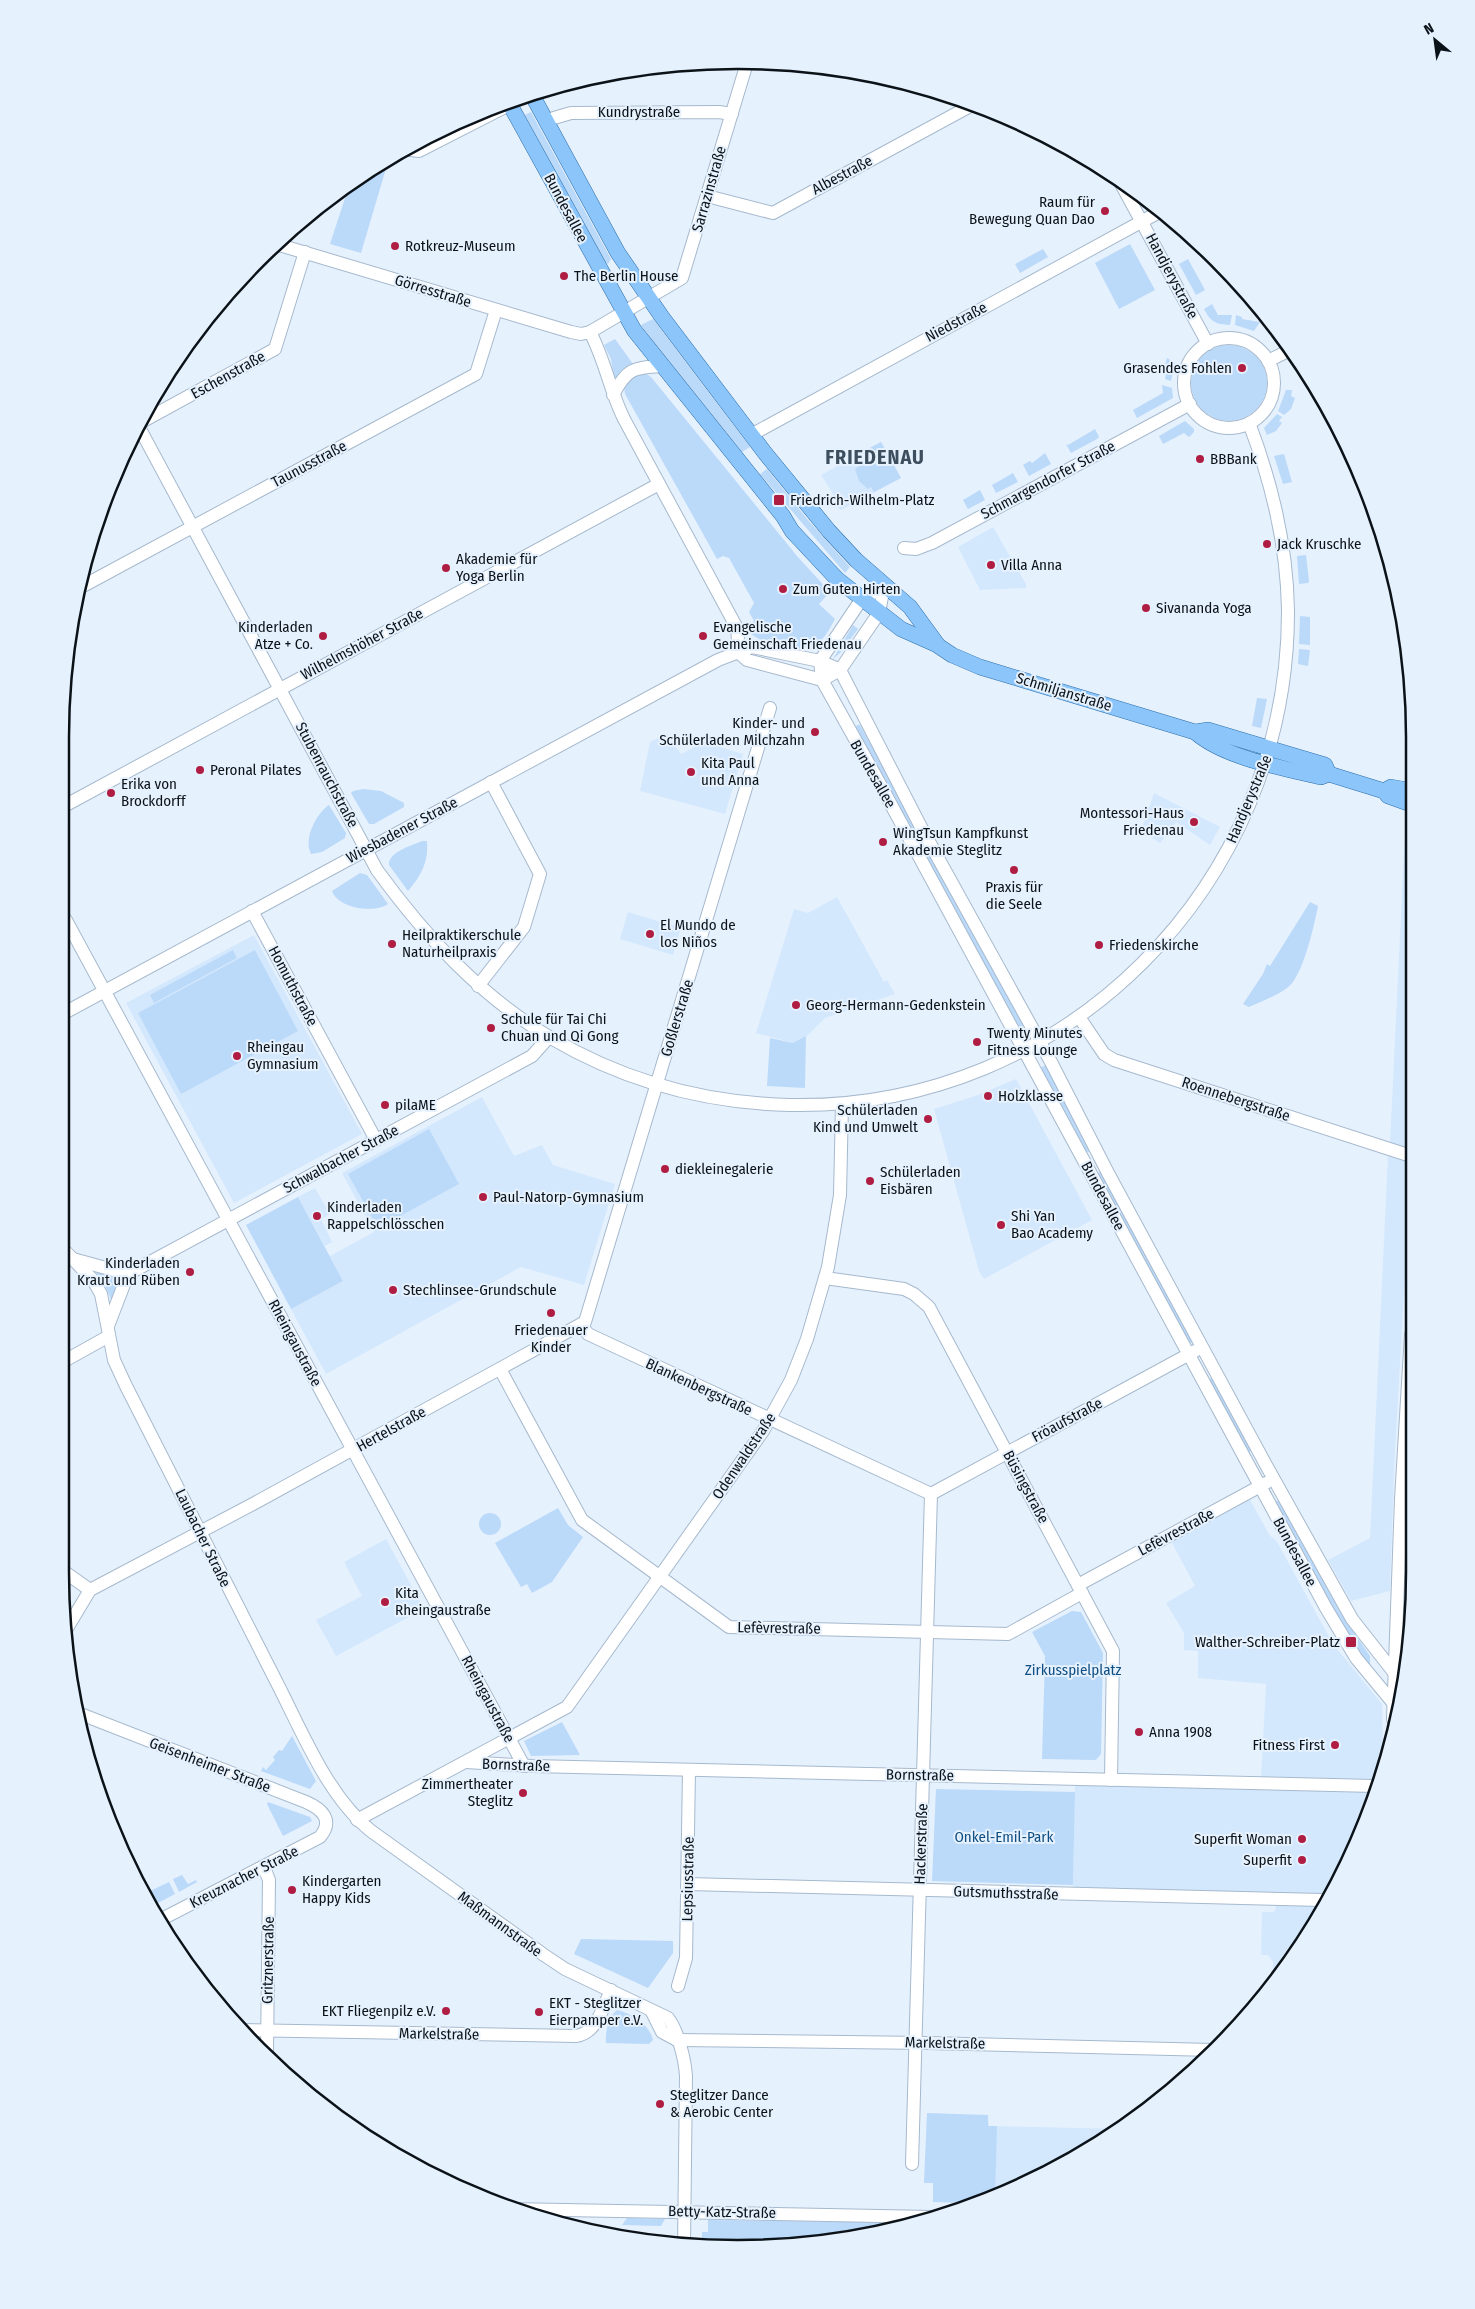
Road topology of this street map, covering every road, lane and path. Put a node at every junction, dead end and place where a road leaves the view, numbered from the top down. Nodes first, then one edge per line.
1 (745, 69) edge
2 (536, 100) edge
3 (511, 109) edge
4 (965, 109) edge
5 (732, 114) junction
6 (546, 120) junction
7 (449, 135) edge
8 (417, 151) edge
9 (1126, 194) edge
10 (707, 196) junction
11 (1154, 215) edge
12 (1142, 222) junction
13 (285, 246) edge
14 (305, 252) junction
15 (623, 261) junction
16 (601, 274) junction
17 (649, 299) junction
18 (496, 310) junction
19 (624, 313) junction
20 (590, 332) junction
21 (1208, 344) junction
22 (1284, 353) edge
23 (1268, 361) junction
24 (662, 366) junction
25 (613, 395) junction
26 (1190, 404) junction
27 (151, 417) edge
28 (1249, 423) junction
29 (142, 433) edge
30 (751, 435) junction
31 (659, 484) junction
32 (193, 527) junction
33 (904, 548) dead end
34 (87, 584) edge
35 (884, 586) junction
36 (861, 600) junction
37 (879, 613) junction
38 (937, 645) junction
39 (739, 653) junction
40 (820, 661) junction
41 (840, 670) junction
42 (822, 680) junction
43 (281, 689) junction
44 (770, 708) dead end
45 (1270, 748) junction
46 (490, 782) junction
47 (1406, 790) edge
48 (1384, 791) junction
49 (1406, 802) edge
50 (69, 803) edge
51 (367, 849) junction
52 (252, 911) junction
53 (69, 926) edge
54 (478, 986) junction
55 (104, 991) junction
56 (69, 1010) edge
57 (1079, 1017) junction
58 (549, 1037) junction
59 (1039, 1041) junction
60 (1023, 1050) junction
61 (657, 1085) junction
62 (842, 1104) junction
63 (376, 1140) junction
64 (1406, 1154) edge
65 (228, 1220) junction
66 (69, 1255) edge
67 (69, 1256) edge
68 (128, 1274) junction
69 (825, 1278) junction
70 (581, 1325) junction
71 (108, 1332) junction
72 (1203, 1346) junction
73 (1187, 1355) junction
74 (69, 1358) edge
75 (500, 1369) junction
76 (770, 1420) junction
77 (353, 1450) junction
78 (1008, 1452) junction
79 (1275, 1478) junction
80 (1406, 1485) edge
81 (1260, 1486) junction
82 (931, 1494) junction
83 (1405, 1515) edge
84 (200, 1532) junction
85 (69, 1575) edge
86 (660, 1576) junction
87 (1080, 1589) junction
88 (90, 1590) junction
89 (71, 1622) edge
90 (927, 1632) junction
91 (1399, 1667) edge
92 (1398, 1677) edge
93 (1393, 1701) edge
94 (85, 1717) edge
95 (509, 1738) junction
96 (466, 1762) junction
97 (524, 1766) junction
98 (689, 1770) junction
99 (923, 1775) junction
100 (1111, 1780) junction
101 (1371, 1786) edge
102 (357, 1820) junction
103 (325, 1830) joint
104 (264, 1867) junction
105 (688, 1884) junction
106 (920, 1891) junction
107 (1320, 1900) edge
108 (165, 1917) edge
109 (678, 1986) dead end
110 (611, 1990) junction
111 (252, 2030) edge
112 (267, 2031) junction
113 (677, 2040) junction
114 (916, 2043) junction
115 (266, 2045) edge
116 (1204, 2050) edge
117 (912, 2164) dead end
118 (538, 2209) edge
119 (684, 2212) junction
120 (912, 2217) edge
121 (684, 2238) edge

1 - 5 street, Sarrazinstraße
2 - 6 main road, Bundesallee
3 - 16 main road, Bundesallee
4 - 10 street, Albestraße
5 - 6 street, Kundrystraße
5 - 10 street, Sarrazinstraße
6 - 15 main road, Bundesallee
7 - 8 street
9 - 12 street, Handjerystraße
10 - 17 street, Sarrazinstraße
11 - 12 street, Niedstraße
12 - 21 street, Handjerystraße
12 - 30 street, Niedstraße
13 - 14 street, Görresstraße
14 - 18 street, Görresstraße
14 - 27 street, Eschenstraße
15 - 16 main road
15 - 17 main road, Bundesallee
16 - 19 main road, Bundesallee
17 - 19 street, Sarrazinstraße
17 - 30 main road
18 - 20 street, Görresstraße
18 - 32 street, Taunusstraße
19 - 20 street
19 - 24 main road
20 - 25 street
21 - 23 street
21 - 26 street
22 - 23 street
23 - 28 street
24 - 25 street
24 - 36 main road
25 - 31 street
26 - 28 street
26 - 33 street, Schmargendorfer Straße
28 - 45 street, Handjerystraße
29 - 32 street, Stubenrauchstraße
30 - 35 main road
31 - 39 street
31 - 43 street, Wilhelmshöher Straße
32 - 34 street, Taunusstraße
32 - 43 street, Stubenrauchstraße
35 - 36 street
35 - 37 street
35 - 38 main road, Schmiljanstraße
36 - 37 main road
36 - 40 street
37 - 38 main road, Schmiljanstraße
37 - 41 street
38 - 45 main road, Schmiljanstraße
39 - 40 street
39 - 42 street
39 - 46 street, Wiesbadener Straße
40 - 41 street
40 - 42 street
41 - 42 street
41 - 59 street, Bundesallee
42 - 60 street, Bundesallee
43 - 50 street, Wilhelmshöher Straße
43 - 51 street, Stubenrauchstraße
44 - 61 street, Goßlerstraße
45 - 48 main road, Schmiljanstraße
45 - 57 street, Handjerystraße
46 - 51 street, Wiesbadener Straße
46 - 54 street
47 - 48 main road, Schmiljanstraße
48 - 49 main road, Schmiljanstraße
51 - 52 street, Wiesbadener Straße
51 - 54 street, Stubenrauchstraße
52 - 55 street, Wiesbadener Straße
52 - 63 street, Homuthstraße
53 - 55 street, Rheingaustraße
54 - 58 street, Stubenrauchstraße
55 - 56 street, Wiesbadener Straße
55 - 65 street, Rheingaustraße
57 - 59 street, Handjerystraße
57 - 64 street, Roennebergstraße
58 - 61 street, Stubenrauchstraße
58 - 63 street, Schwalbacher Straße
59 - 60 street, Handjerystraße
59 - 72 street, Bundesallee
60 - 62 street, Stubenrauchstraße
60 - 73 street, Bundesallee
61 - 62 street, Stubenrauchstraße
61 - 70 street, Goßlerstraße
62 - 69 street, Odenwaldstraße
63 - 65 street, Schwalbacher Straße
65 - 68 street, Schwalbacher Straße
65 - 77 street, Rheingaustraße
66 - 68 street
67 - 71 street, Laubacher Straße
68 - 71 street
69 - 76 street, Odenwaldstraße
69 - 78 street, Büsingstraße
70 - 75 street, Hertelstraße
70 - 76 street, Blankenbergstraße
71 - 74 street
71 - 84 street, Laubacher Straße
72 - 73 street, Fröaufstraße
72 - 79 street, Bundesallee
73 - 78 street, Fröaufstraße
73 - 81 street, Bundesallee
75 - 77 street, Hertelstraße
75 - 86 street, Lefèvrestraße
76 - 82 street, Blankenbergstraße
76 - 86 street, Odenwaldstraße
77 - 84 street, Hertelstraße
77 - 95 street, Rheingaustraße
78 - 82 street, Fröaufstraße
78 - 87 street, Büsingstraße
79 - 81 street, Lefèvrestraße
79 - 92 street, Bundesallee
80 - 83 street
81 - 87 street, Lefèvrestraße
81 - 93 street, Bundesallee
82 - 90 street, Hackerstraße
83 - 91 street
84 - 88 street, Hertelstraße
84 - 102 street, Laubacher Straße
85 - 88 street
86 - 90 street, Lefèvrestraße
86 - 95 street, Odenwaldstraße
87 - 90 street, Lefèvrestraße
87 - 100 street, Büsingstraße
88 - 89 street
90 - 99 street, Hackerstraße
94 - 103 street, Geisenheimer Straße
95 - 96 street
95 - 97 street, Rheingaustraße
96 - 97 street, Bornstraße
96 - 102 street
97 - 98 street, Bornstraße
98 - 99 street, Bornstraße
98 - 105 street, Lepsiusstraße
99 - 100 street, Bornstraße
99 - 106 street, Hackerstraße
100 - 101 street, Bornstraße
102 - 110 street, Maßmannstraße
103 - 104 street, Kreuznacher Straße
104 - 108 street, Kreuznacher Straße
104 - 112 street, Gritznerstraße
105 - 106 street, Gutsmuthsstraße
105 - 109 street, Lepsiusstraße
106 - 107 street, Gutsmuthsstraße
106 - 114 street, Hackerstraße
110 - 112 street, Markelstraße
110 - 113 street, Maßmannstraße
111 - 112 street, Markelstraße
112 - 115 street, Gritznerstraße
113 - 114 street, Markelstraße
113 - 119 street
114 - 116 street, Markelstraße
114 - 117 street, Hackerstraße
118 - 119 street, Betty-Katz-Straße
119 - 120 street, Betty-Katz-Straße
119 - 121 street

